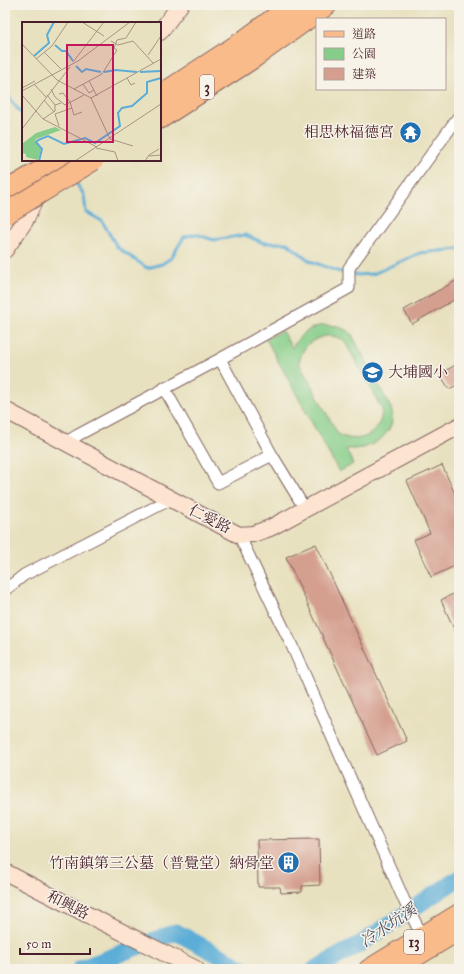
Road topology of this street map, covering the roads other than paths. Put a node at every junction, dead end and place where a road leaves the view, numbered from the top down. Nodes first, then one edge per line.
1 (180, 5) edge
2 (293, 5) edge
3 (326, 5) edge
4 (161, 31) edge
5 (249, 49) junction
6 (161, 95) edge
7 (459, 116) edge
8 (161, 117) edge
9 (58, 161) edge
10 (65, 161) edge
11 (92, 161) edge
12 (5, 192) edge
13 (5, 214) edge
14 (5, 250) edge
15 (220, 359) junction
16 (164, 388) junction
17 (5, 410) edge
18 (459, 426) edge
19 (65, 442) junction
20 (272, 455) junction
21 (171, 499) junction
22 (305, 509) junction
23 (240, 535) junction
24 (5, 590) edge
25 (5, 872) edge
26 (459, 913) edge
27 (459, 931) edge
28 (423, 937) junction
29 (196, 969) edge
30 (368, 969) edge
31 (397, 969) edge

1 - 4 street
2 - 5 highway, 3
3 - 5 highway, 3
5 - 6 highway, 3
5 - 8 highway, 3
7 - 15 street
9 - 12 highway
10 - 14 street
11 - 13 highway, bridge
15 - 16 street
15 - 20 street
16 - 19 street
16 - 20 street
17 - 19 street, 仁愛路
18 - 22 street, 仁愛路
19 - 21 street, 仁愛路
20 - 22 street
21 - 23 street, 仁愛路
21 - 24 street
22 - 23 street, 仁愛路
23 - 28 street
25 - 29 street, 和興路
26 - 28 main road, 13
27 - 28 main road, 13
28 - 30 main road, 13
28 - 31 main road, 13

